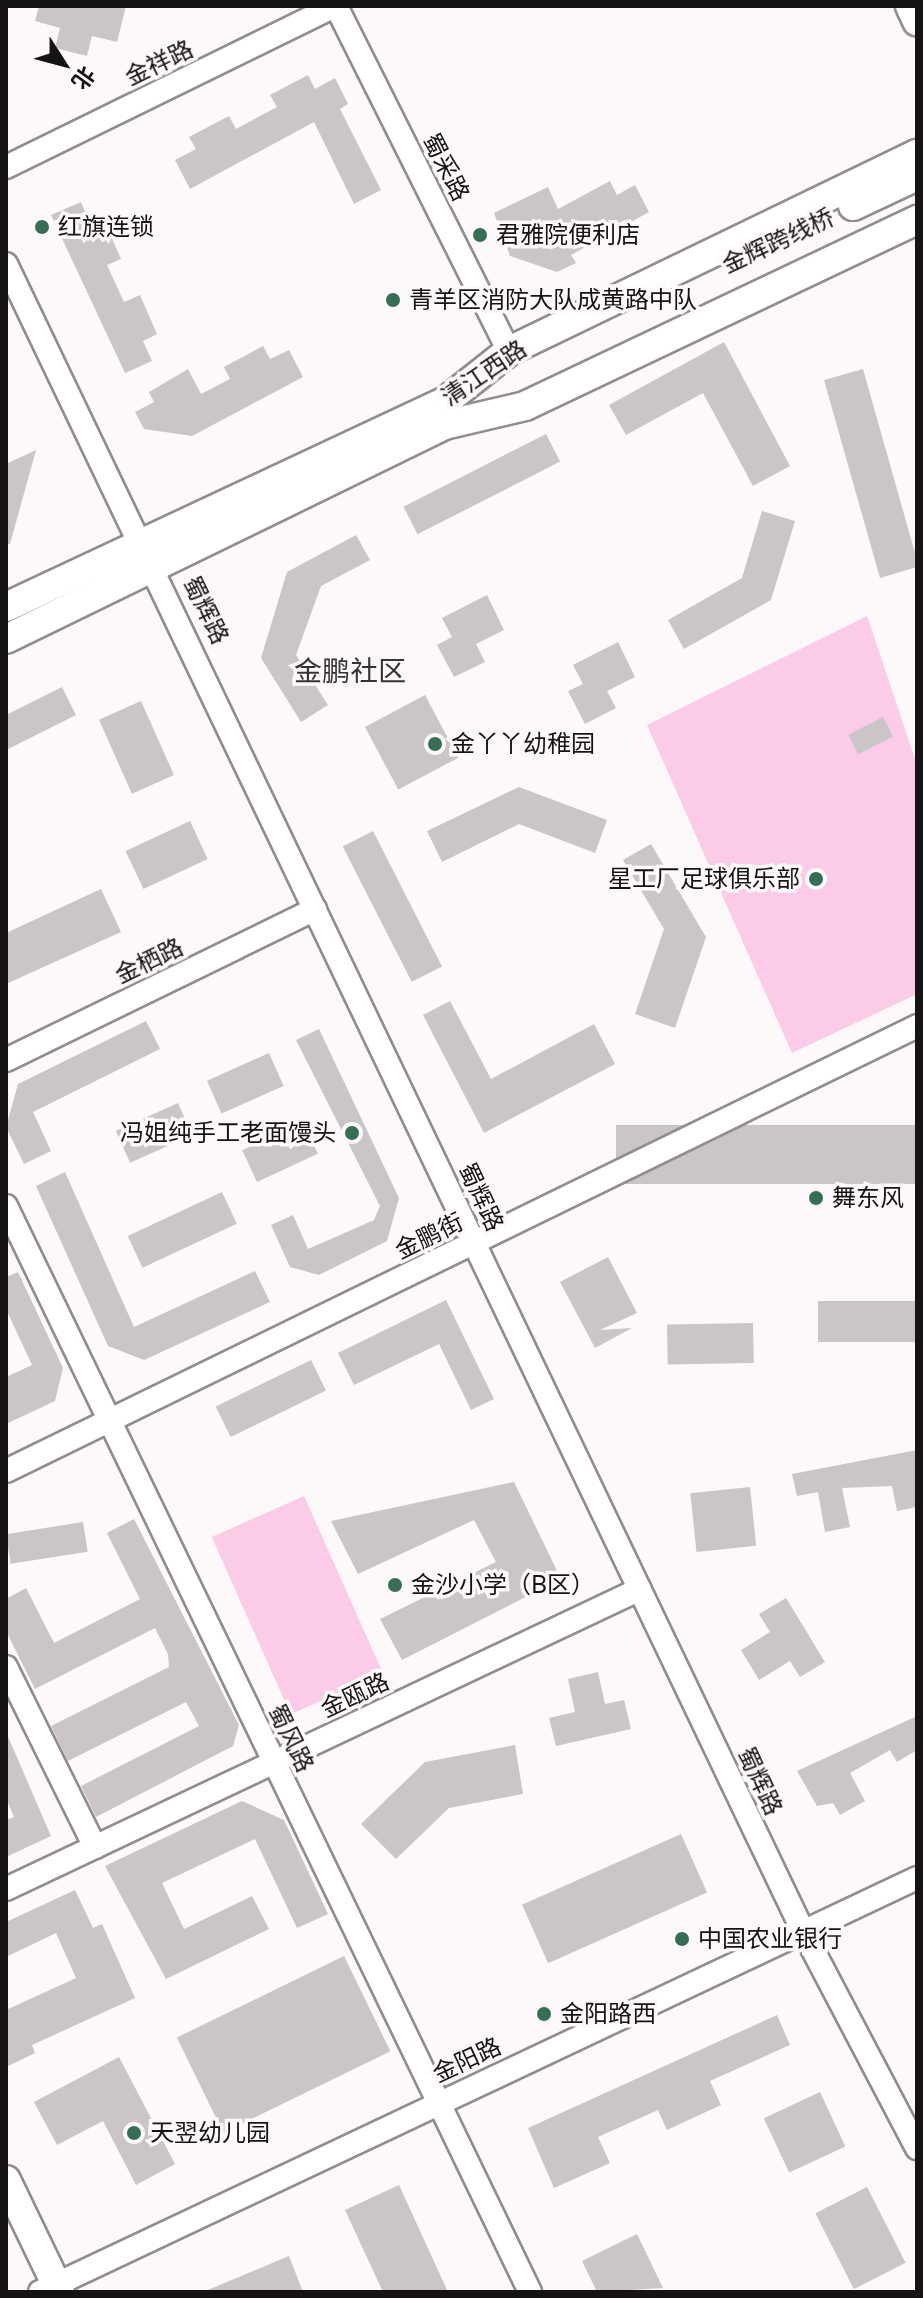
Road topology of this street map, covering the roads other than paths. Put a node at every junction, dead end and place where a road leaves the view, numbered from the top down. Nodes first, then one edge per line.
1 (336, 6) edge
2 (910, 6) edge
3 (917, 21) edge
4 (917, 154) edge
5 (6, 167) edge
6 (917, 176) edge
7 (917, 200) edge
8 (917, 220) edge
9 (6, 264) edge
10 (512, 370) junction
11 (445, 413) junction
12 (144, 542) junction
13 (156, 568) junction
14 (6, 607) edge
15 (6, 639) edge
16 (315, 909) junction
17 (917, 1026) edge
18 (6, 1060) edge
19 (6, 1206) edge
20 (474, 1243) junction
21 (110, 1421) junction
22 (6, 1471) edge
23 (640, 1589) junction
24 (6, 1667) edge
25 (274, 1762) junction
26 (95, 1847) junction
27 (917, 1878) edge
28 (6, 1889) edge
29 (804, 1933) junction
30 (438, 2102) junction
31 (917, 2148) edge
32 (6, 2180) edge
33 (52, 2289) edge
34 (530, 2292) edge

1 - 5 street, 金祥路
1 - 10 street, 蜀采路
2 - 3 main road
4 - 10 main road, 清江西路
6 - 10 main road, 金辉跨线桥
7 - 10 main road, 金辉跨线桥
8 - 11 main road, 清江西路
9 - 12 street, 蜀辉路
10 - 11 main road
11 - 12 main road, 清江西路
11 - 13 main road, 清江西路
12 - 13 street, 蜀辉路
12 - 14 main road, 清江西路
13 - 15 main road, 清江西路
13 - 16 street, 蜀辉路
16 - 18 street, 金栖路
16 - 20 street, 蜀辉路
17 - 20 street, 金鹏街
19 - 21 street, 蜀风路
20 - 21 street, 金鹏街
20 - 23 street, 蜀辉路
21 - 22 street, 金鹏街
21 - 25 street, 蜀风路
23 - 25 street, 金瓯路
23 - 29 street, 蜀辉路
24 - 26 street
25 - 26 street, 金瓯路
25 - 30 street, 蜀风路
26 - 28 street, 金瓯路
27 - 29 street, 金阳路
29 - 30 street, 金阳路
29 - 31 street, 蜀辉路
30 - 33 street, 金阳路
30 - 34 street, 蜀风路
32 - 33 main road

